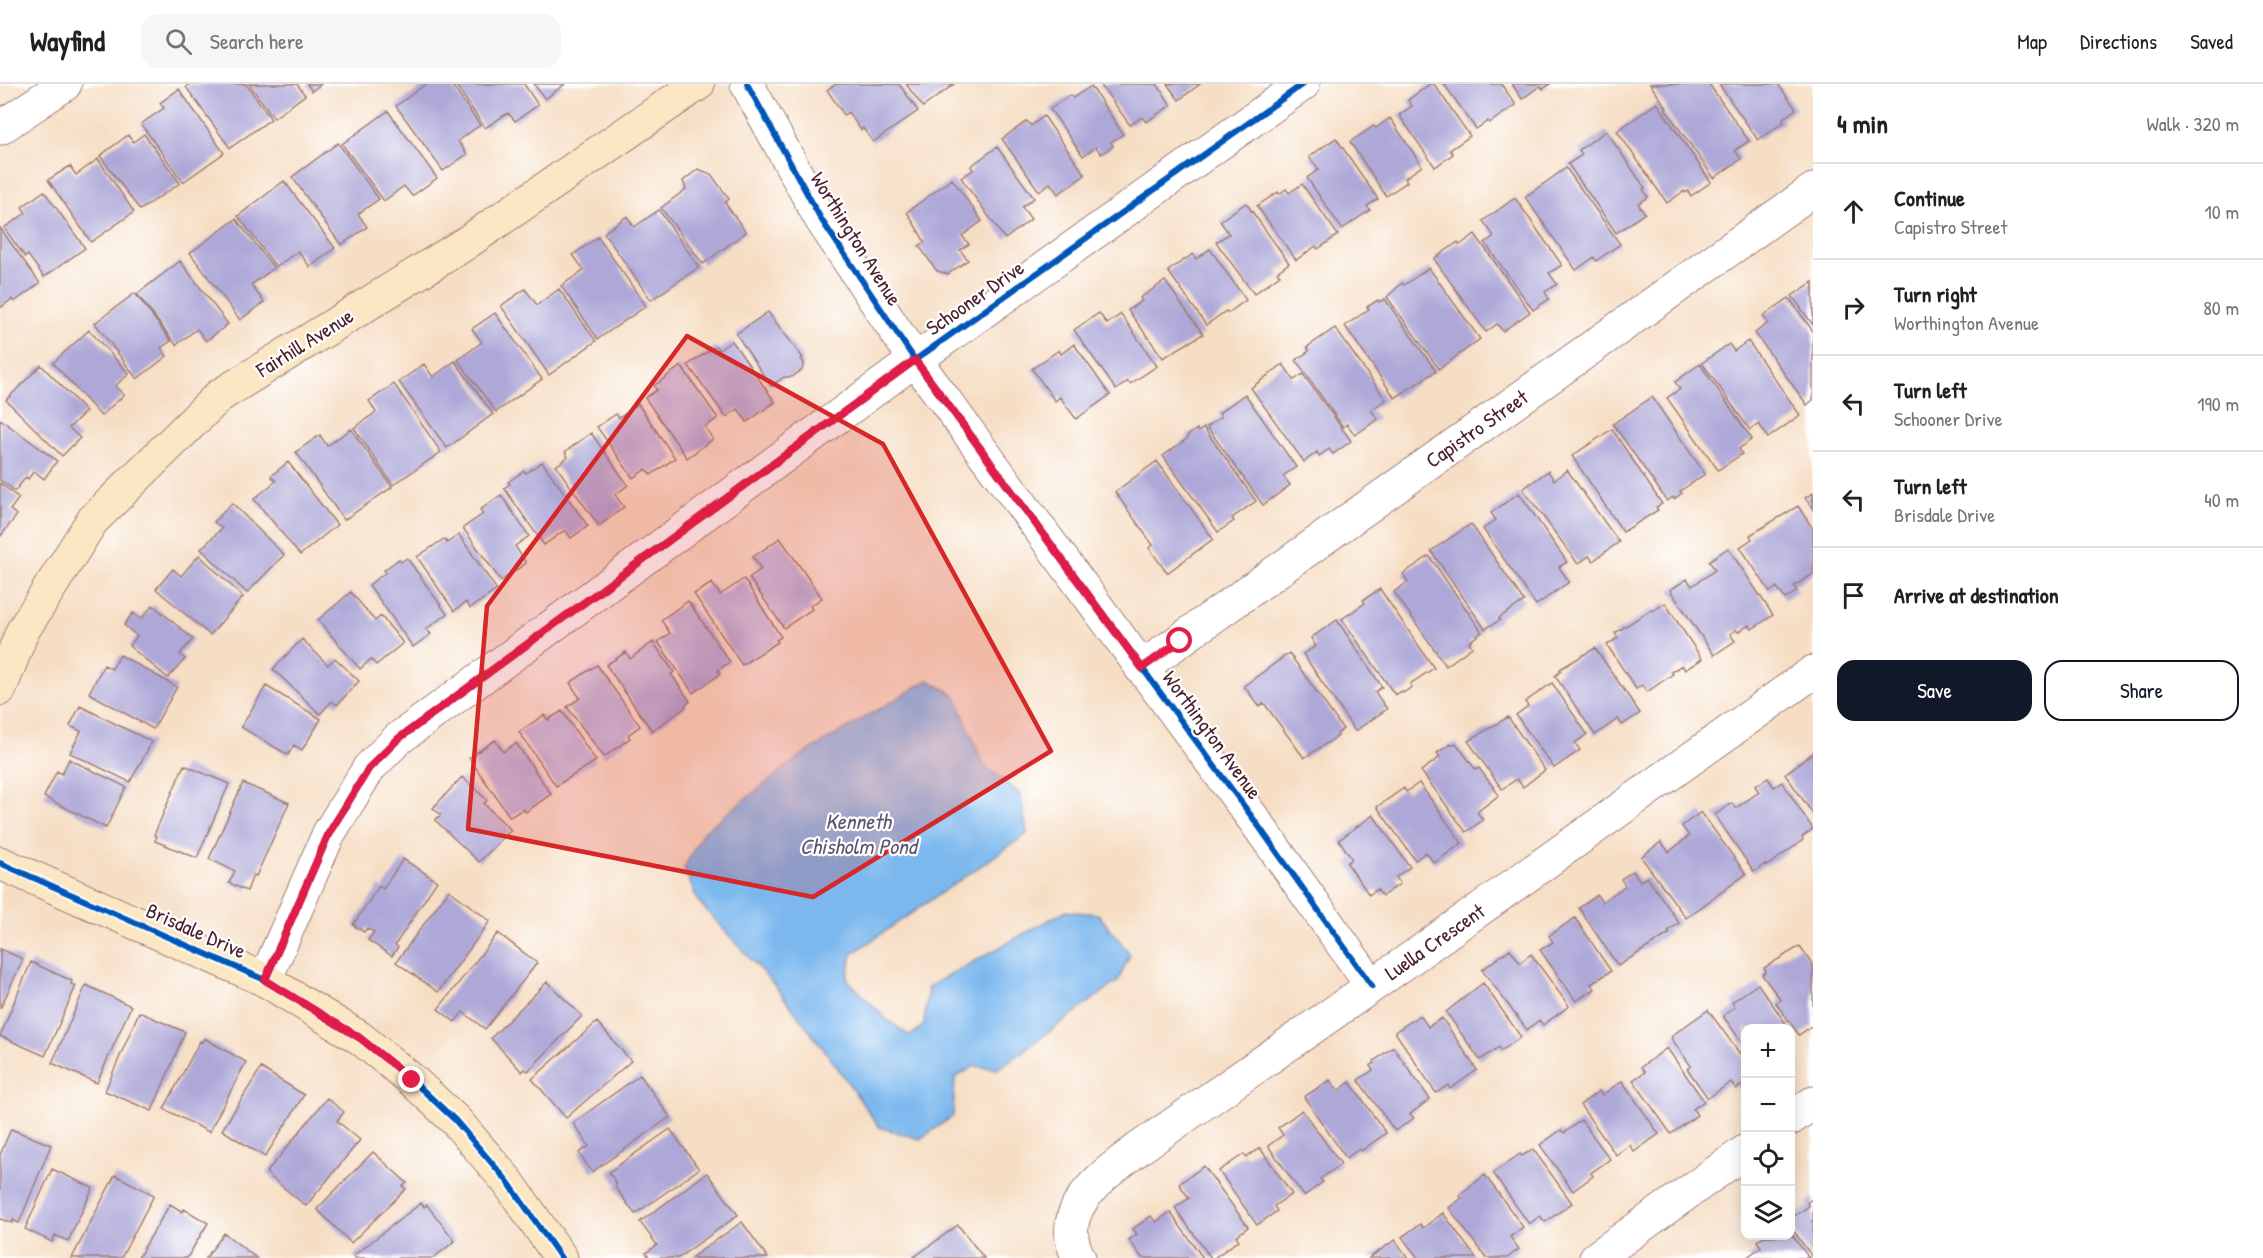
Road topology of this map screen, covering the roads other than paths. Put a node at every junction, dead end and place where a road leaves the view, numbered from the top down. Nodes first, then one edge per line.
1 (65, 84) edge
2 (698, 84) edge
3 (747, 84) edge
4 (1303, 84) edge
5 (0, 128) edge
6 (1813, 190) edge
7 (915, 360) junction
8 (1142, 668) junction
9 (1813, 672) edge
10 (0, 688) edge
11 (0, 863) edge
12 (265, 980) junction
13 (1372, 986) junction
14 (1813, 1103) edge
15 (1795, 1116) edge
16 (1741, 1155) edge
17 (561, 1258) edge
18 (1079, 1258) edge
19 (1596, 1258) edge

1 - 5 street
2 - 10 street, Fairhill Avenue
3 - 7 street, Worthington Avenue
4 - 7 street, Schooner Drive
6 - 8 street, Capistro Street
7 - 8 street, Worthington Avenue
7 - 12 street, Schooner Drive
8 - 13 street, Worthington Avenue
9 - 13 street, Luella Crescent
11 - 12 street, Brisdale Drive
12 - 17 street, Brisdale Drive
13 - 18 street, Luella Crescent
14 - 15 street
16 - 19 street

